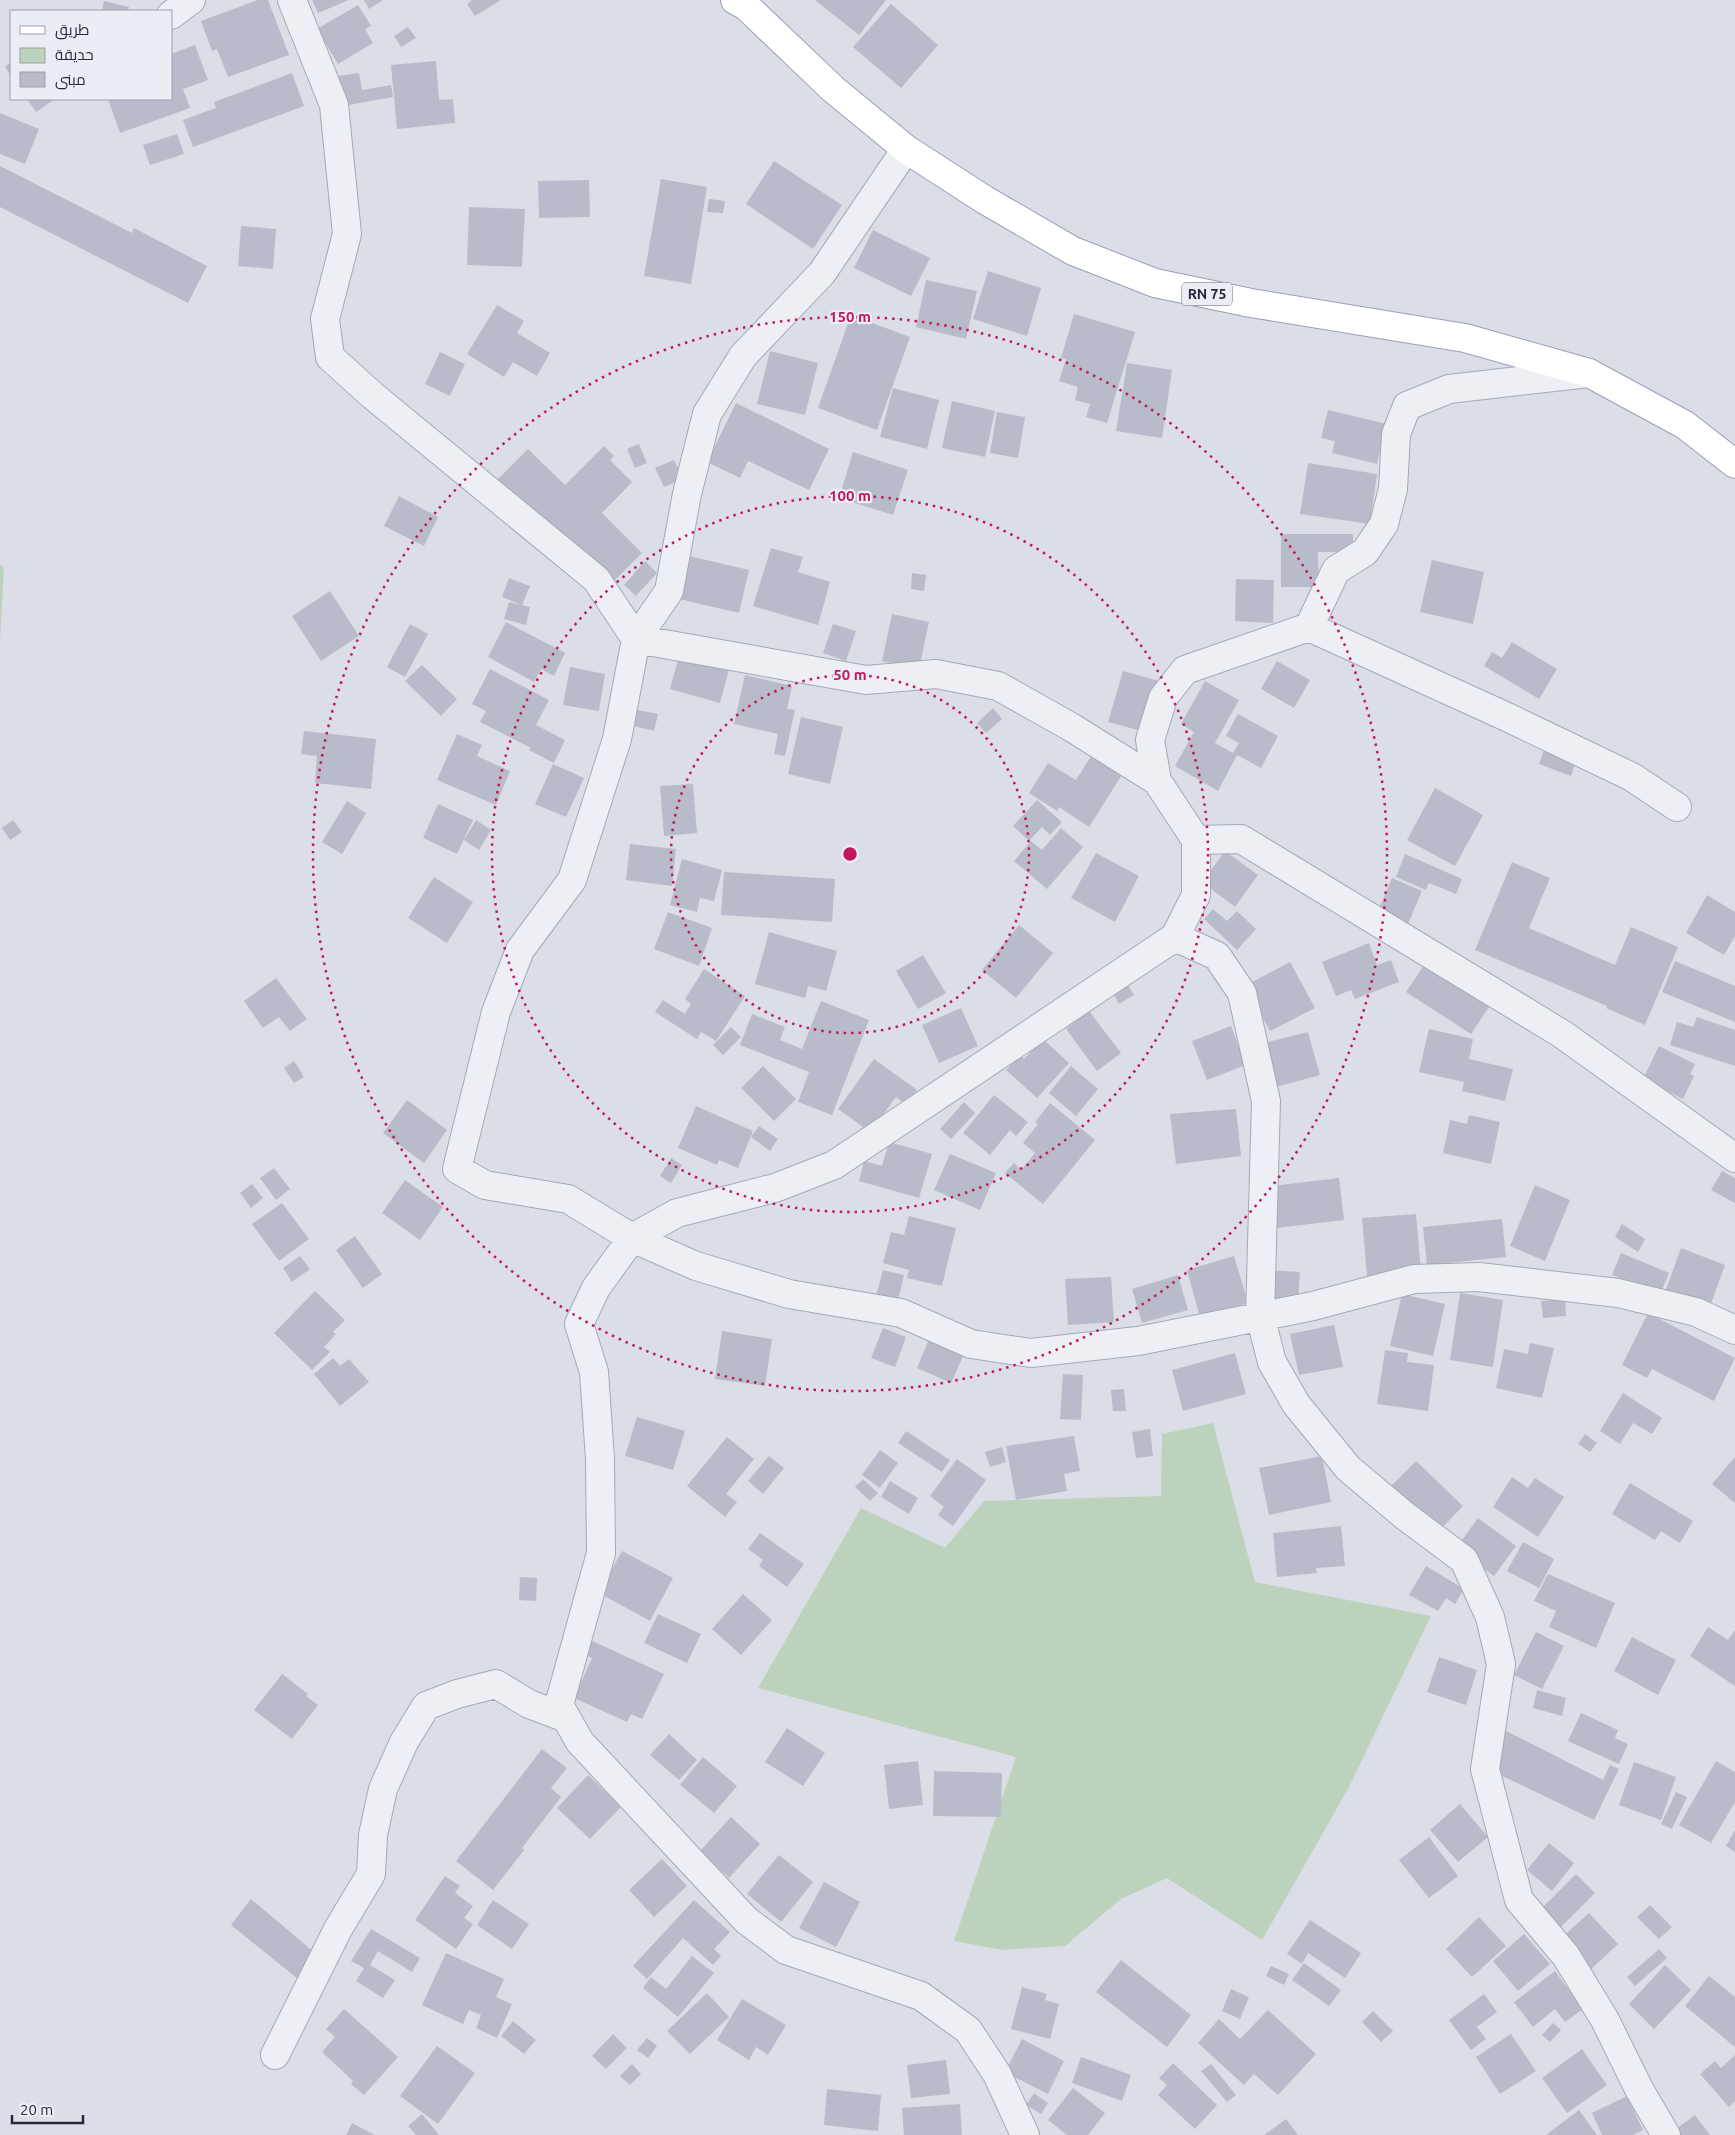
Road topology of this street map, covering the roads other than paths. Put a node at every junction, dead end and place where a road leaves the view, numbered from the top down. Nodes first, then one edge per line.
1 (192, 0) edge
2 (292, 0) edge
3 (735, 0) edge
4 (172, 14) edge
5 (906, 149) junction
6 (1589, 373) junction
7 (1735, 464) edge
8 (1309, 627) junction
9 (636, 639) junction
10 (1157, 781) junction
11 (1677, 807) dead end
12 (1196, 840) junction
13 (1175, 937) junction
14 (1735, 1158) edge
15 (632, 1238) junction
16 (1260, 1316) junction
17 (1735, 1330) edge
18 (566, 1718) junction
19 (275, 2055) dead end
20 (1025, 2135) edge
21 (1666, 2135) edge

1 - 4 street
2 - 9 street
3 - 5 main road, RN 75
5 - 6 main road, RN 75
5 - 9 street
6 - 7 main road, RN 75
6 - 8 street
8 - 10 street
8 - 11 street
9 - 10 street
9 - 15 street
10 - 12 street
12 - 13 street
12 - 14 street
13 - 15 street
13 - 16 street
15 - 16 street
15 - 18 street
16 - 17 street
16 - 21 street
18 - 19 street
18 - 20 street

